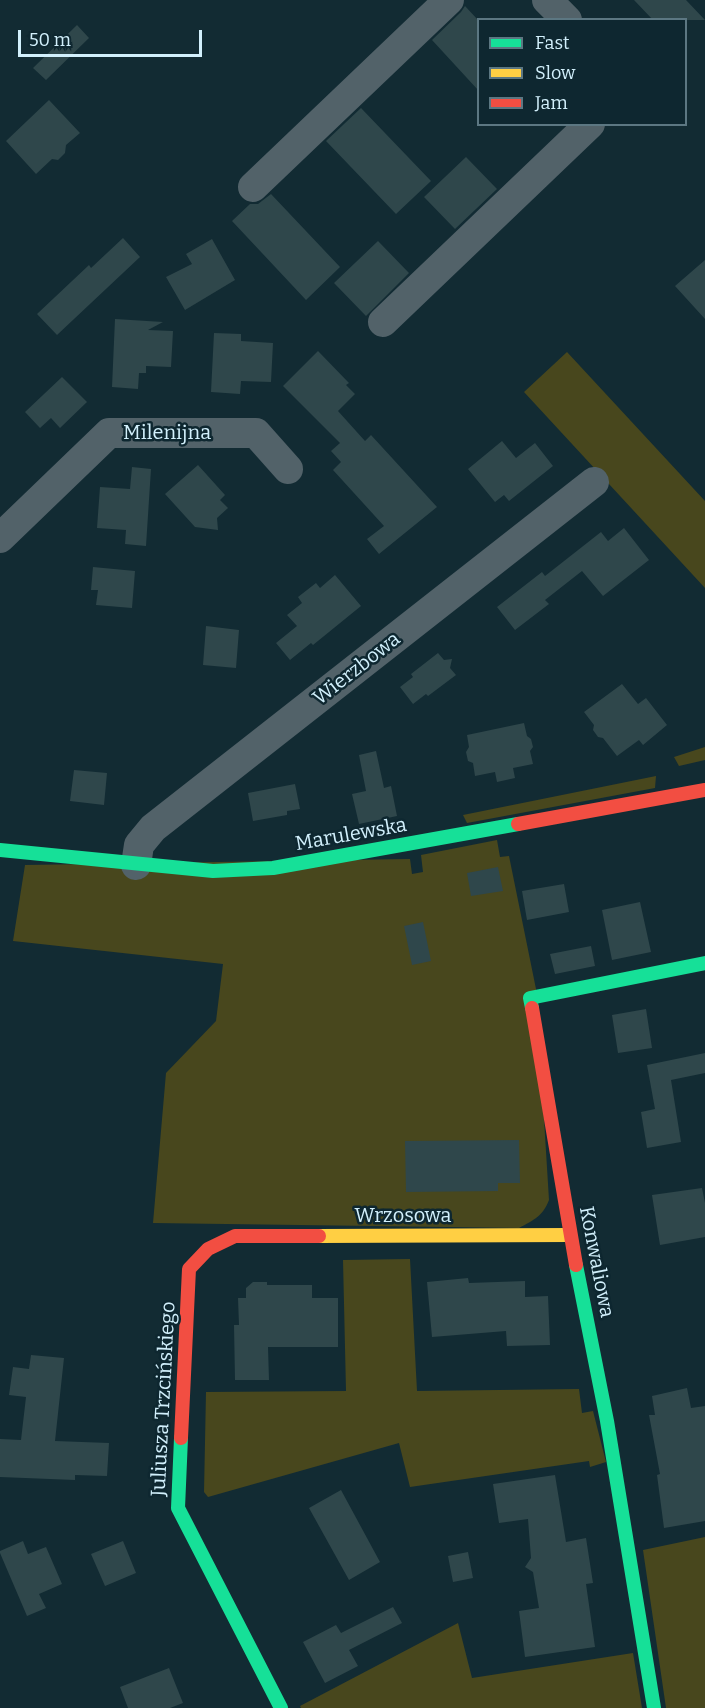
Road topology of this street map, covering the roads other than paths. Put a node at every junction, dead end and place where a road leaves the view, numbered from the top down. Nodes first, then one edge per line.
1 (449, 0) edge
2 (547, 0) edge
3 (565, 18) edge
4 (588, 126) edge
5 (253, 187) dead end
6 (382, 322) dead end
7 (288, 469) dead end
8 (594, 483) dead end
9 (0, 538) edge
10 (704, 790) edge
11 (0, 850) edge
12 (136, 865) junction
13 (705, 963) edge
14 (570, 1235) junction
15 (235, 1236) joint
16 (281, 1708) edge
17 (654, 1708) edge

1 - 5 street
2 - 3 street
4 - 6 street
7 - 9 street, Milenijna
8 - 12 street, Wierzbowa
10 - 12 street, Marulewska
11 - 12 street, Marulewska
13 - 14 street, Konwaliowa
14 - 15 street, Wrzosowa
14 - 17 street, Konwaliowa
15 - 16 street, Juliusza Trzcińskiego

